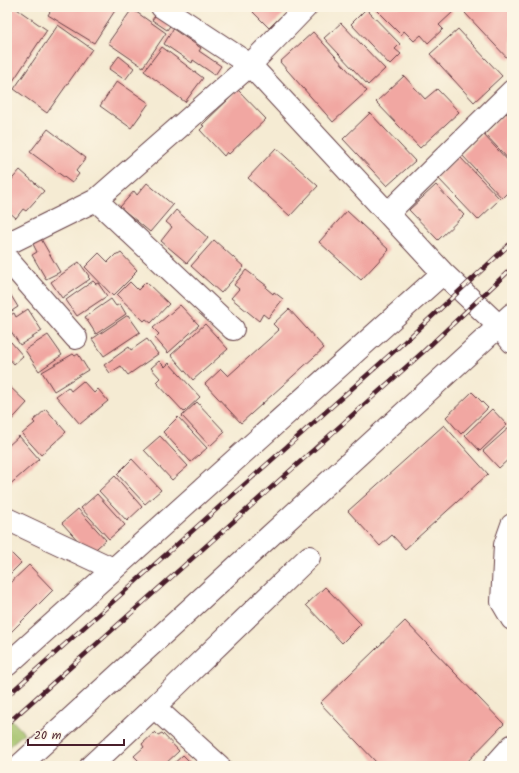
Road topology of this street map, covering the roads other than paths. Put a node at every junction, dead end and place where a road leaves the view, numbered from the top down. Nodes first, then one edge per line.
1 (162, 7) edge
2 (306, 7) edge
3 (250, 65) junction
4 (512, 91) edge
5 (96, 200) junction
6 (388, 213) junction
7 (7, 244) edge
8 (7, 260) edge
9 (444, 273) junction
10 (508, 327) edge
11 (233, 329) dead end
12 (76, 338) dead end
13 (7, 519) edge
14 (512, 525) edge
15 (309, 558) dead end
16 (113, 569) junction
17 (512, 619) edge
18 (7, 665) edge
19 (154, 707) junction
20 (512, 746) edge
21 (19, 766) edge
22 (92, 766) edge
23 (219, 766) edge
24 (494, 766) edge

1 - 3 street
2 - 3 street
3 - 5 street
3 - 6 street
4 - 6 street
5 - 7 street
5 - 11 street
6 - 9 street
8 - 12 street
9 - 10 street
9 - 16 street
10 - 21 street
13 - 16 street
14 - 17 street
15 - 19 street
16 - 18 street
19 - 22 street
19 - 23 street
20 - 24 street

